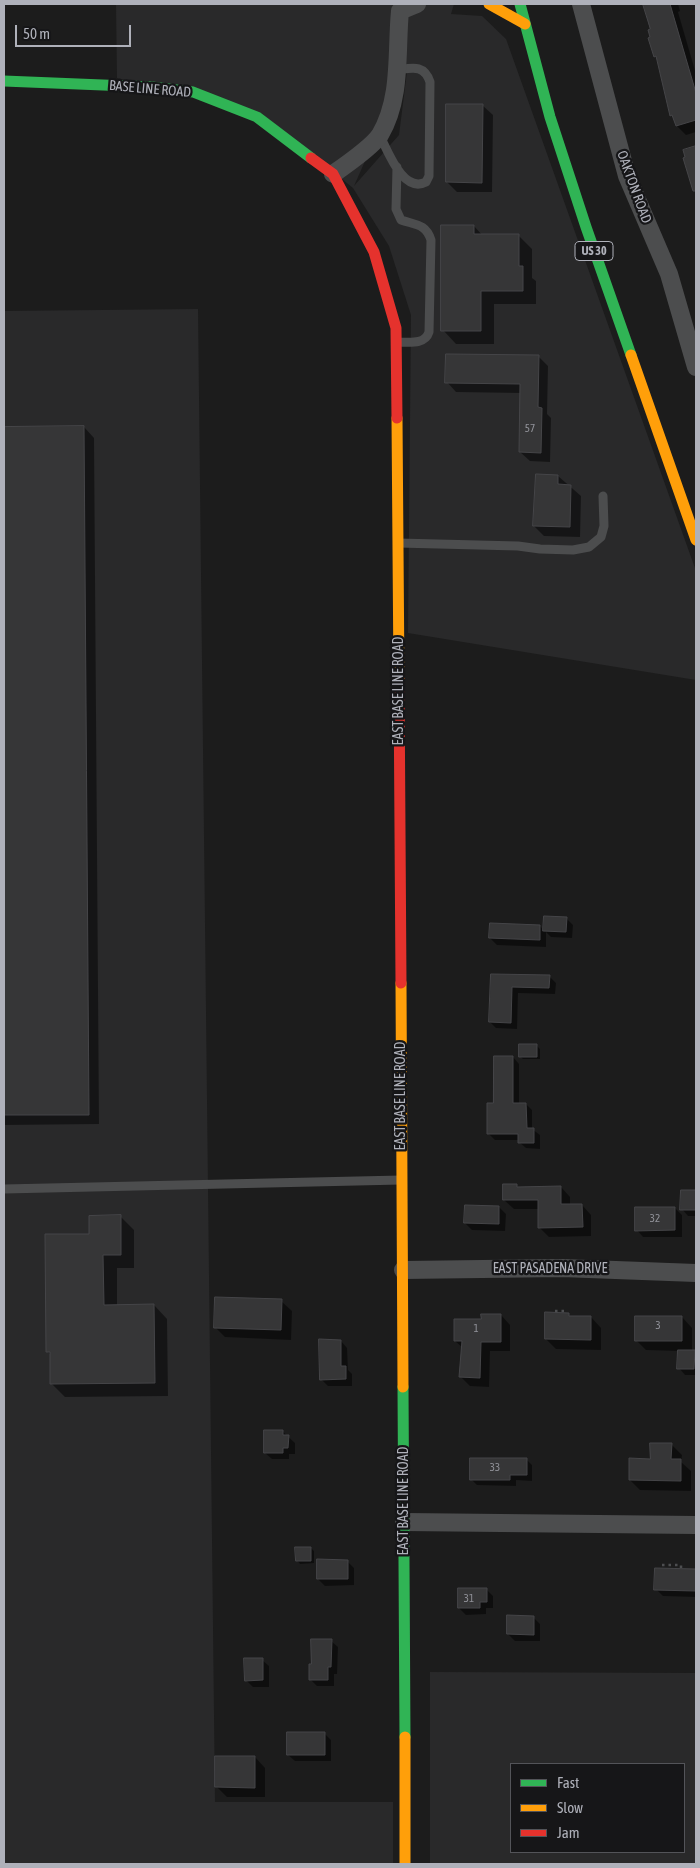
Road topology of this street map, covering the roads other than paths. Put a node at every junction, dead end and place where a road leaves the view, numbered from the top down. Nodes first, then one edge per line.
1 (417, 4) edge
2 (489, 4) edge
3 (520, 4) edge
4 (581, 4) edge
5 (525, 24) junction
6 (397, 70) junction
7 (4, 81) edge
8 (380, 136) junction
9 (397, 167) junction
10 (333, 174) junction
11 (396, 328) joint
12 (396, 342) junction
13 (696, 367) edge
14 (603, 496) dead end
15 (696, 540) edge
16 (398, 543) junction
17 (401, 1180) junction
18 (4, 1189) edge
19 (403, 1270) junction
20 (696, 1273) edge
21 (404, 1522) junction
22 (696, 1525) edge
23 (405, 1864) edge

1 - 6 street
2 - 5 street
3 - 5 street, US 30
4 - 13 street, OAKTON ROAD
5 - 15 street, US 30
6 - 8 street
6 - 9 lane
7 - 10 street, BASE LINE ROAD
8 - 9 lane
8 - 10 street
9 - 12 lane
10 - 11 street, BASE LINE ROAD
11 - 12 street, EAST BASE LINE ROAD
12 - 16 street, EAST BASE LINE ROAD
14 - 16 lane
16 - 17 street, EAST BASE LINE ROAD
17 - 18 lane
17 - 19 street, EAST BASE LINE ROAD
19 - 20 street, EAST PASADENA DRIVE
19 - 21 street, EAST BASE LINE ROAD
21 - 22 street
21 - 23 street, EAST BASE LINE ROAD

